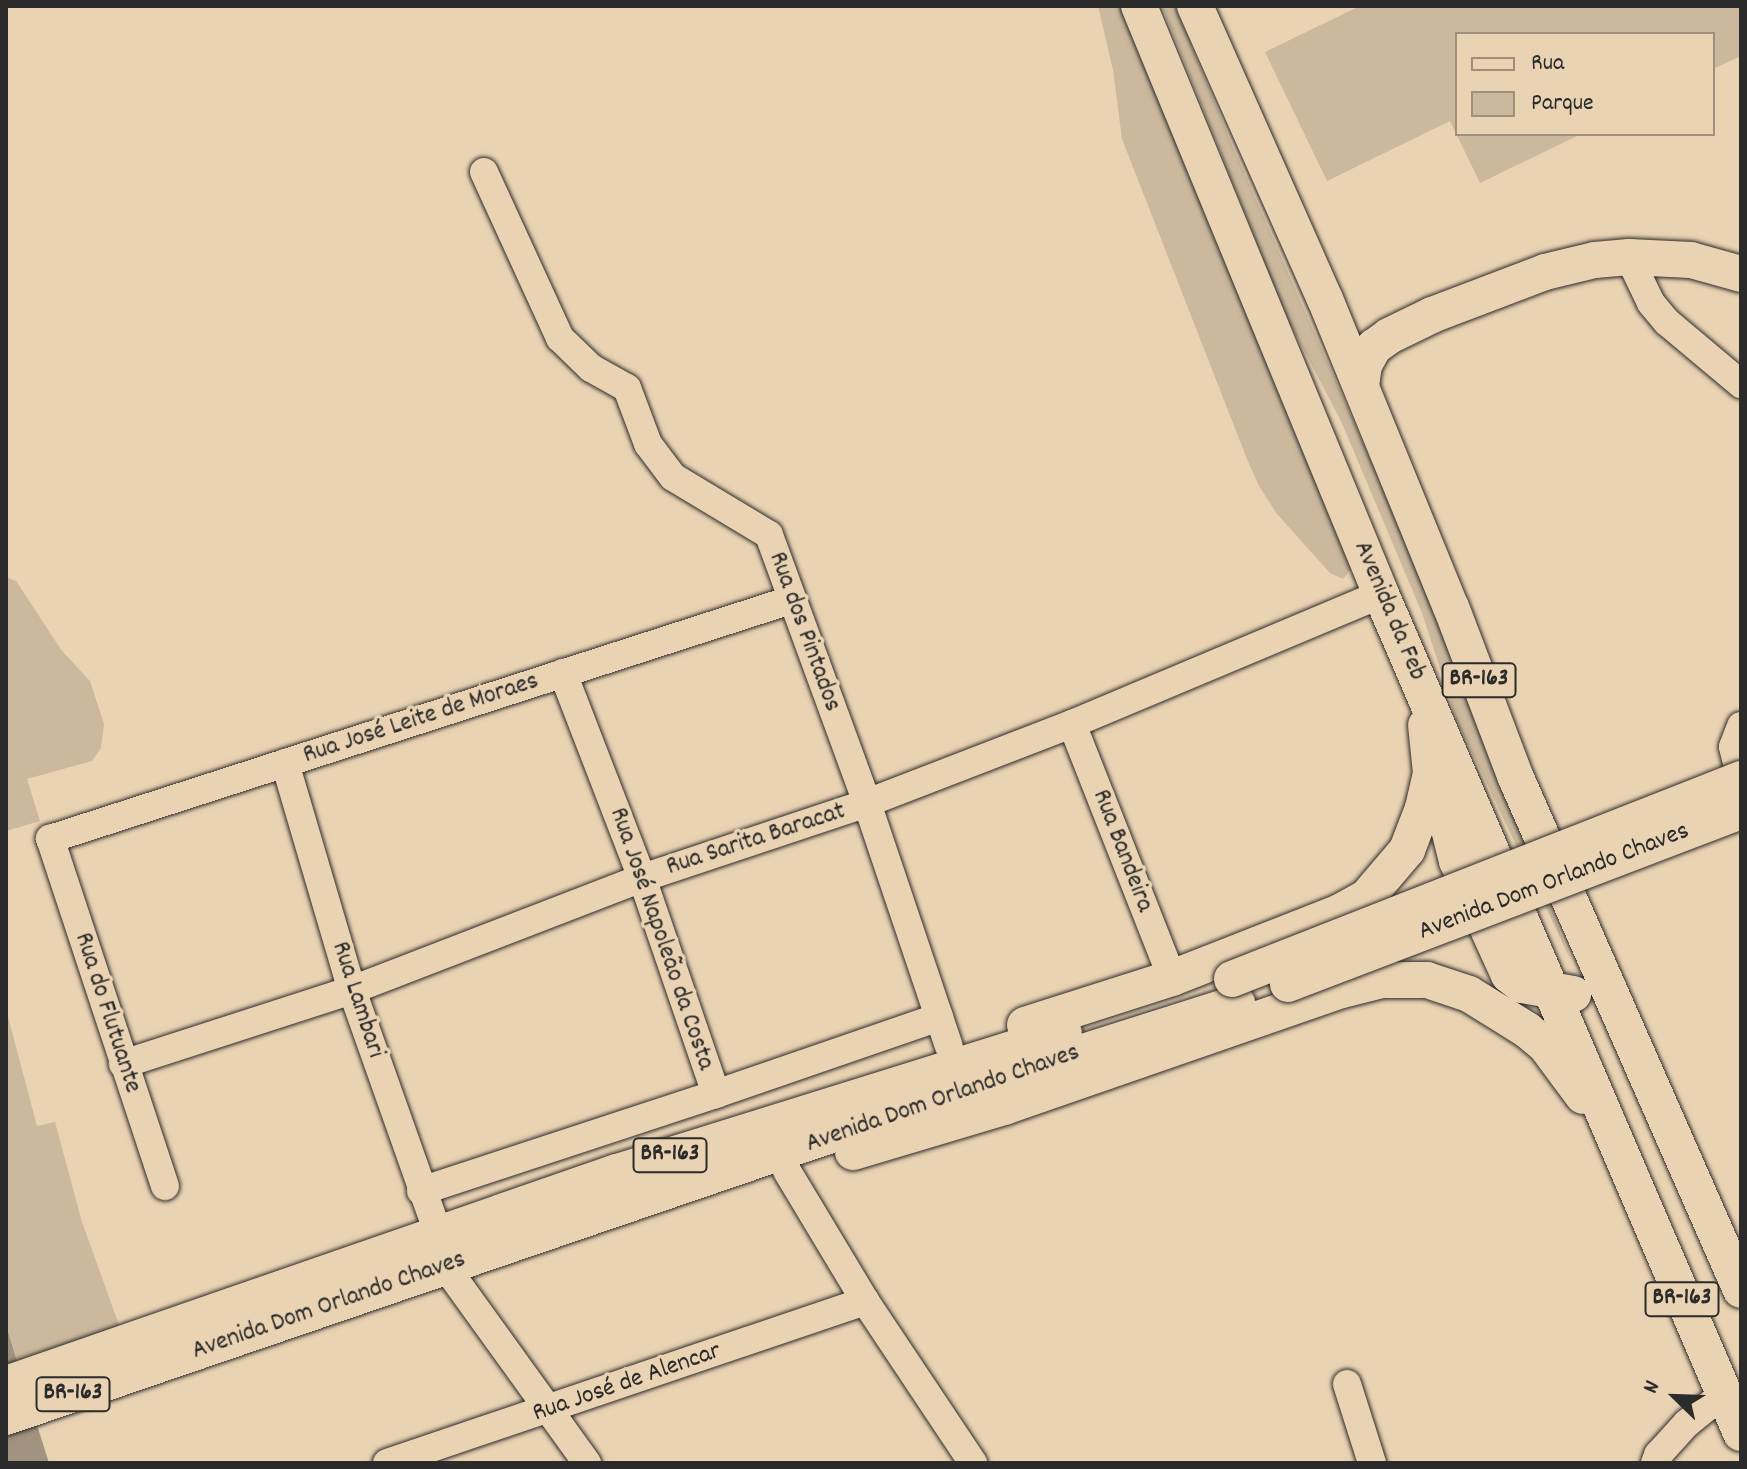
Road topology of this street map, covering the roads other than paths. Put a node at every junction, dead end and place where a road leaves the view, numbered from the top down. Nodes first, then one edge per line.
1 (1139, 6) edge
2 (1195, 6) edge
3 (484, 172) dead end
4 (1629, 257) junction
5 (1741, 274) edge
6 (1325, 299) junction
7 (1408, 325) junction
8 (1741, 384) edge
9 (1361, 386) junction
10 (1381, 594) junction
11 (791, 600) junction
12 (563, 673) junction
13 (1419, 684) junction
14 (1072, 724) junction
15 (1741, 726) edge
16 (1429, 743) junction
17 (285, 763) junction
18 (1741, 779) edge
19 (867, 803) junction
20 (1741, 811) edge
21 (50, 839) joint
22 (642, 878) junction
23 (1367, 897) junction
24 (1600, 972) junction
25 (1172, 978) junction
26 (1382, 980) junction
27 (352, 990) junction
28 (1235, 991) junction
29 (1554, 991) junction
30 (944, 1032) junction
31 (123, 1064) junction
32 (716, 1094) junction
33 (1627, 1164) junction
34 (787, 1171) junction
35 (165, 1186) dead end
36 (623, 1188) junction
37 (421, 1191) junction
38 (442, 1249) junction
39 (1741, 1290) edge
40 (865, 1301) junction
41 (127, 1359) junction
42 (6, 1384) edge
43 (1347, 1384) dead end
44 (1722, 1395) junction
45 (549, 1411) junction
46 (6, 1417) edge
47 (1741, 1433) edge
48 (387, 1463) edge
49 (587, 1463) edge
50 (973, 1463) edge
51 (1372, 1463) edge
52 (1655, 1463) edge

1 - 10 main road, Avenida da Feb
2 - 6 main road
3 - 11 street, Rua dos Pintados
4 - 5 main road
4 - 7 main road
4 - 8 street
6 - 7 main road
6 - 9 main road
7 - 9 main road
9 - 24 main road, BR-163
10 - 13 main road, Avenida da Feb
10 - 14 street, Rua Sarita Baracat
11 - 12 street, Rua José Leite de Moraes
11 - 19 street, Rua dos Pintados
12 - 17 street, Rua José Leite de Moraes
12 - 22 street, Rua José Napoleão da Costa
13 - 16 main road
13 - 29 main road, Avenida da Feb
14 - 19 street, Rua Sarita Baracat
14 - 25 street, Rua Bandeira
15 - 18 street
16 - 23 main road
16 - 29 main road
17 - 21 street, Rua José Leite de Moraes
17 - 27 street, Rua Lambari
18 - 28 main road, BR-163, bridge
19 - 22 street, Rua Sarita Baracat
19 - 30 street, Rua dos Pintados
20 - 28 main road, Avenida Dom Orlando Chaves / BR-163, bridge
21 - 31 street, Rua do Flutuante
22 - 27 street, Rua Sarita Baracat
22 - 32 street, Rua José Napoleão da Costa
23 - 25 main road
23 - 26 main road
24 - 29 main road
24 - 39 main road, BR-163
25 - 30 main road
26 - 33 main road, BR-163
26 - 34 main road, BR-163
27 - 31 street, Rua Sarita Baracat
27 - 37 street, Rua Lambari
28 - 36 main road, Avenida Dom Orlando Chaves / BR-163
29 - 33 main road, Avenida da Feb
30 - 32 street
30 - 36 main road
31 - 35 street, Rua do Flutuante
32 - 37 street, Rua José Napoleão da Costa
33 - 44 main road, Avenida da Feb / BR-163
34 - 36 main road, BR-163
34 - 40 street
36 - 38 main road, Avenida Dom Orlando Chaves / BR-163
37 - 38 street, Rua Lambari
38 - 41 main road, Avenida Dom Orlando Chaves / BR-163
38 - 45 street, Rua Lambari
40 - 45 street, Rua José de Alencar
40 - 50 street
41 - 42 main road, BR-163
41 - 46 main road, BR-163
43 - 51 street
44 - 47 main road, Avenida da Feb / BR-163
44 - 52 street
45 - 48 street, Rua José de Alencar
45 - 49 street, Rua Lambari

